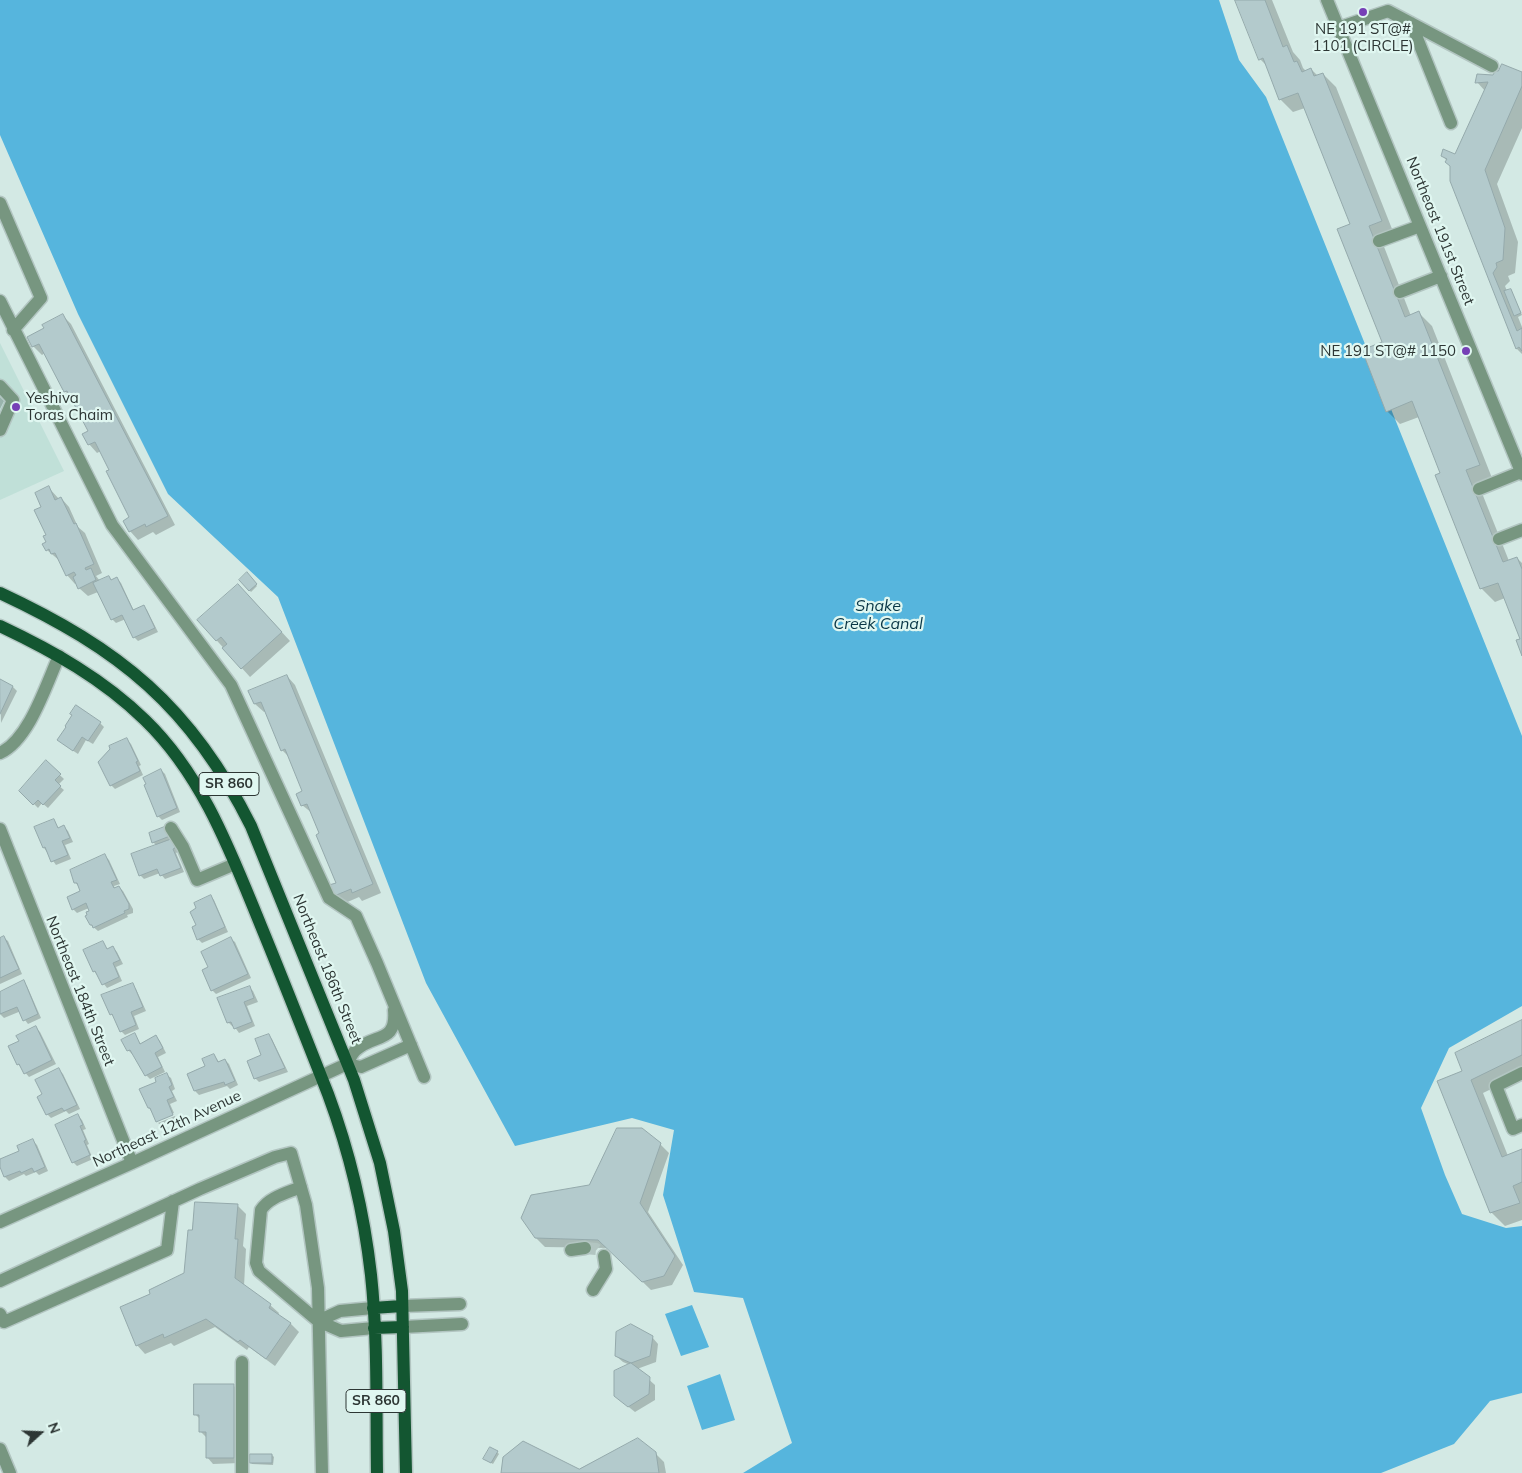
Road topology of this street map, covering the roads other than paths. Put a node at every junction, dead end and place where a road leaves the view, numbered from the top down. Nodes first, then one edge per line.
1 (1327, 0) edge
2 (1411, 23) junction
3 (1338, 28) junction
4 (1492, 66) dead end
5 (1451, 123) dead end
6 (0, 203) edge
7 (1420, 226) junction
8 (1379, 241) dead end
9 (1441, 276) junction
10 (1400, 292) dead end
11 (0, 301) edge
12 (13, 330) junction
13 (0, 386) edge
14 (0, 430) edge
15 (1521, 473) edge
16 (1479, 489) dead end
17 (1522, 530) edge
18 (1499, 538) dead end
19 (0, 593) edge
20 (0, 626) edge
21 (59, 656) junction
22 (0, 753) edge
23 (172, 828) dead end
24 (0, 830) edge
25 (235, 864) junction
26 (394, 1003) junction
27 (411, 1045) junction
28 (347, 1064) junction
29 (1522, 1073) edge
30 (321, 1076) junction
31 (424, 1077) dead end
32 (1522, 1125) edge
33 (132, 1163) junction
34 (301, 1187) junction
35 (173, 1201) junction
36 (0, 1222) edge
37 (585, 1248) tunnel mouth
38 (571, 1250) dead end
39 (604, 1256) dead end
40 (0, 1281) edge
41 (593, 1290) dead end
42 (460, 1304) dead end
43 (402, 1306) junction
44 (373, 1308) junction
45 (0, 1314) edge
46 (315, 1319) junction
47 (462, 1324) dead end
48 (403, 1327) junction
49 (374, 1328) junction
50 (242, 1362) dead end
51 (0, 1449) edge
52 (10, 1473) edge
53 (242, 1473) edge
54 (322, 1473) edge
55 (377, 1473) edge
56 (406, 1473) edge

1 - 3 street, Northeast 191st Street
2 - 3 street
2 - 4 street
2 - 5 street
3 - 7 street, Northeast 191st Street
6 - 12 street
7 - 8 street
7 - 9 street, Northeast 191st Street
9 - 10 street
9 - 15 street, Northeast 191st Street
11 - 12 street
12 - 26 street
13 - 14 street
15 - 16 street
17 - 18 street
19 - 28 main road, Northeast 186th Street / SR 860
20 - 21 main road, SR 860
21 - 22 street
21 - 25 main road, SR 860
23 - 25 street
24 - 33 street, Northeast 184th Street
25 - 30 main road, SR 860
26 - 27 street
26 - 28 street
27 - 28 street
27 - 31 street
28 - 30 street, Northeast 12th Avenue
28 - 43 main road, Northeast 186th Street / SR 860
29 - 32 street
30 - 33 street, Northeast 12th Avenue
30 - 44 main road, SR 860
33 - 36 street, Northeast 12th Avenue
34 - 35 street
34 - 46 street
34 - 46 street
35 - 40 street
35 - 45 street
37 - 38 street
39 - 41 street
42 - 43 street
43 - 44 main road
43 - 48 main road, Northeast 186th Street / SR 860
44 - 46 street
44 - 49 main road, SR 860
46 - 49 street
46 - 54 street
47 - 48 street
48 - 49 main road
48 - 56 main road, Northeast 186th Street / SR 860
49 - 55 main road, SR 860
50 - 53 street
51 - 52 street

